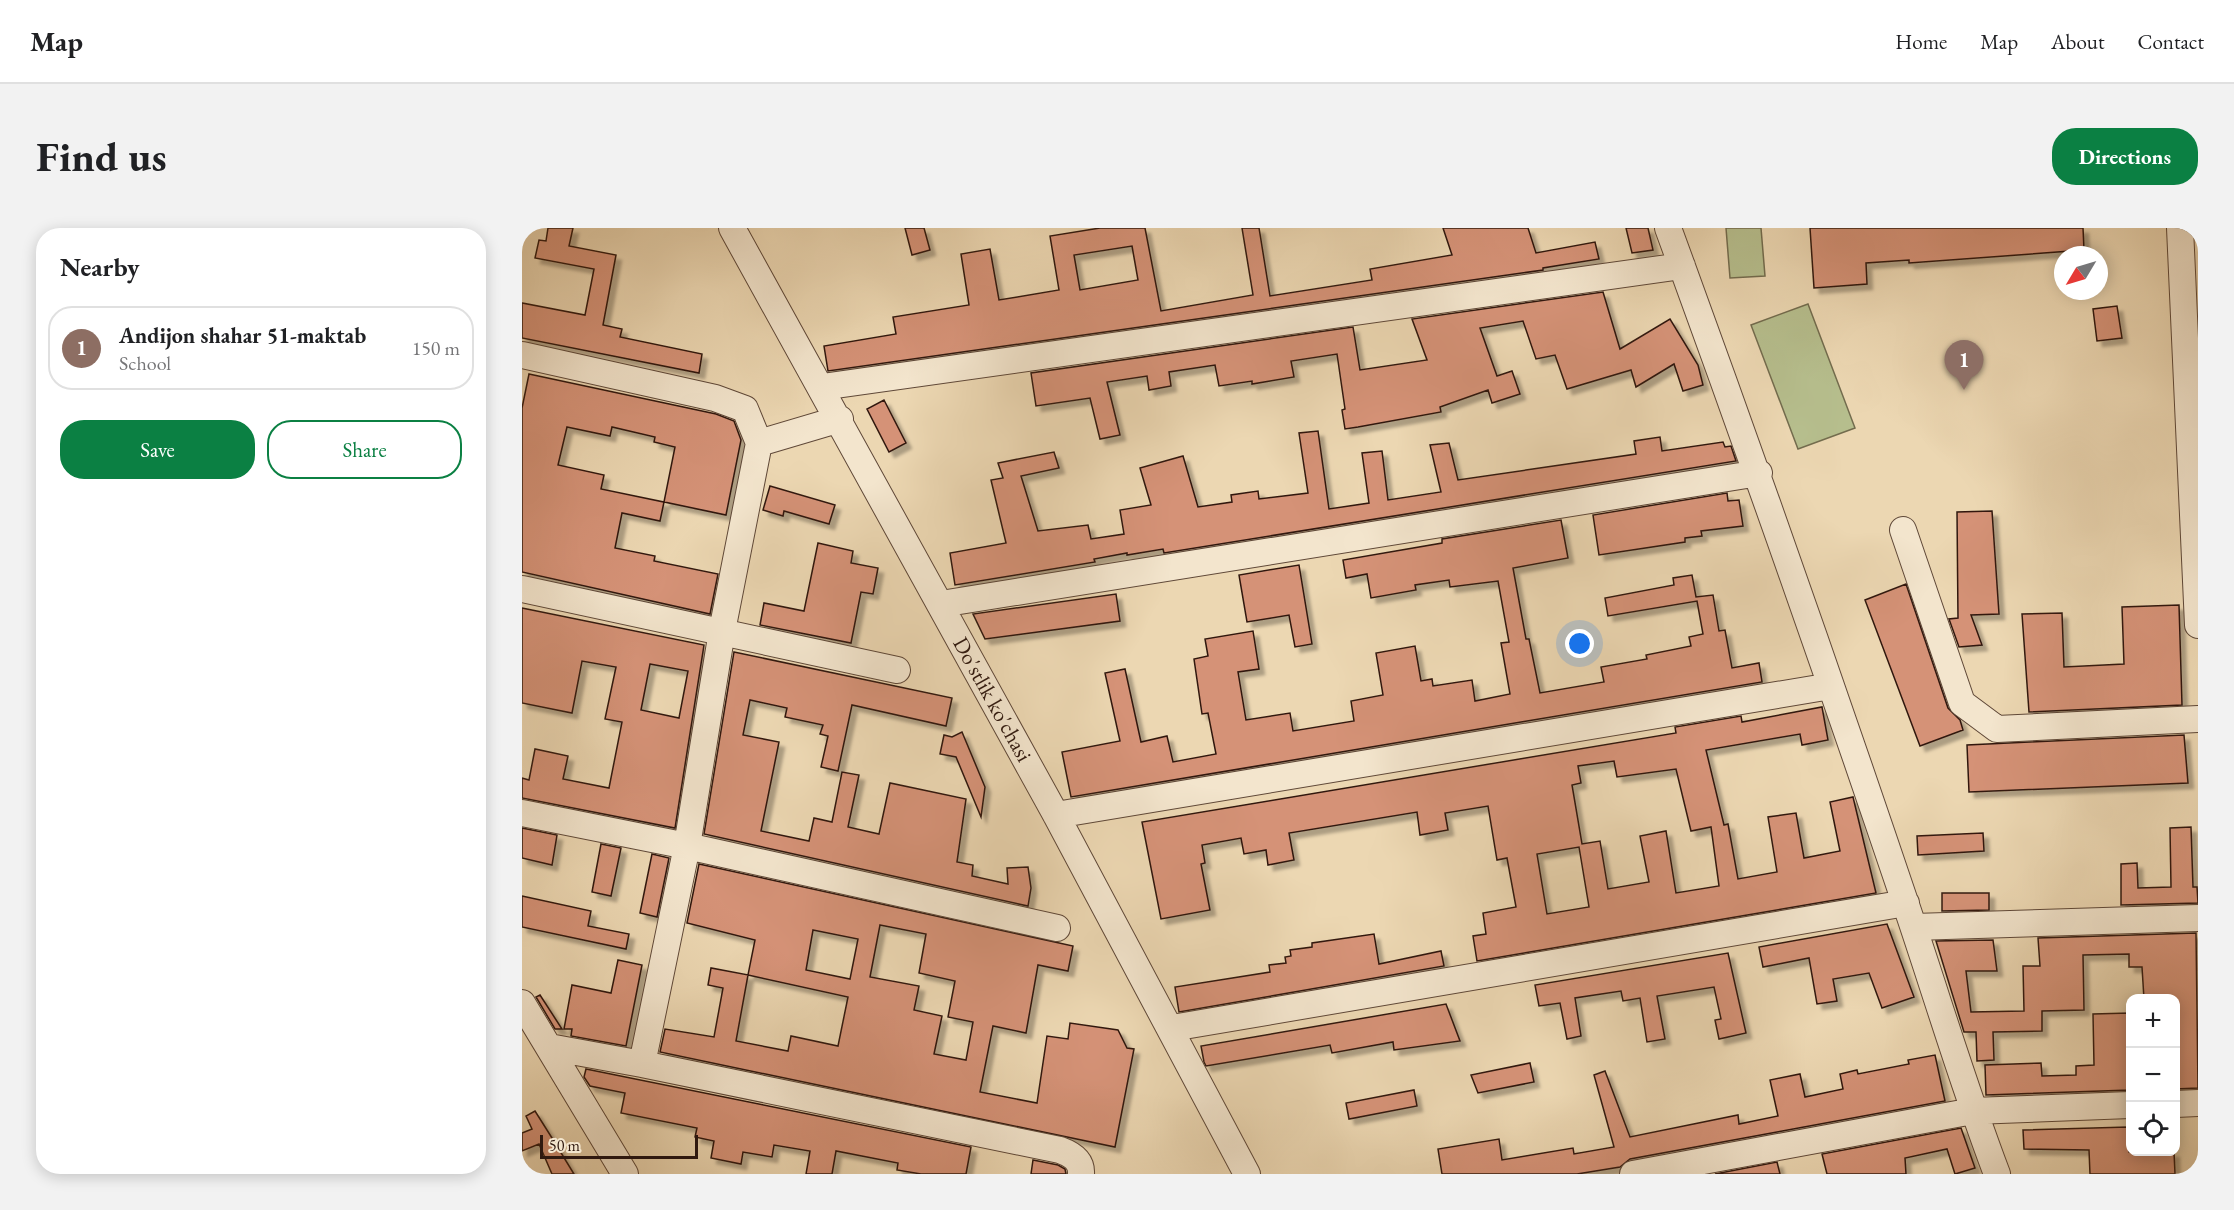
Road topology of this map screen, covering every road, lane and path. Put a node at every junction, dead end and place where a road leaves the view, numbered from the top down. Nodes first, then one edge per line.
1 (732, 228) edge
2 (1668, 228) edge
3 (2180, 228) edge
4 (1682, 266) junction
5 (522, 355) edge
6 (822, 387) junction
7 (840, 419) junction
8 (759, 443) junction
9 (2194, 463) edge
10 (1759, 474) junction
11 (1903, 530) dead end
12 (522, 589) edge
13 (941, 604) junction
14 (2198, 625) edge
15 (722, 631) junction
16 (897, 670) dead end
17 (1831, 686) junction
18 (2198, 719) edge
19 (522, 813) edge
20 (1056, 815) junction
21 (687, 846) junction
22 (1910, 915) junction
23 (2198, 918) edge
24 (1057, 928) dead end
25 (523, 1008) edge
26 (1172, 1028) junction
27 (549, 1047) junction
28 (642, 1064) junction
29 (2198, 1103) edge
30 (2180, 1104) edge
31 (2126, 1105) edge
32 (1973, 1111) junction
33 (625, 1174) edge
34 (1081, 1174) edge
35 (1247, 1174) edge
36 (1632, 1174) edge
37 (1997, 1174) edge

1 - 6 street, Do'stlik ko'chasi
2 - 4 street
3 - 9 street
4 - 6 street
4 - 10 street
5 - 8 street
6 - 7 street, Do'stlik ko'chasi
7 - 8 street
7 - 13 street, Do'stlik ko'chasi
8 - 15 street
9 - 14 street
10 - 13 street
10 - 17 street
11 - 18 street
12 - 15 street
13 - 20 street, Do'stlik ko'chasi
15 - 16 street
15 - 21 street
17 - 20 street
17 - 22 street
19 - 21 street
20 - 26 street, Do'stlik ko'chasi
21 - 24 street
21 - 28 street
22 - 23 street
22 - 26 street
22 - 32 street
25 - 27 street
26 - 35 street, Do'stlik ko'chasi
27 - 28 street
27 - 33 street
28 - 34 street
29 - 30 street
31 - 32 street
32 - 36 street
32 - 37 street

